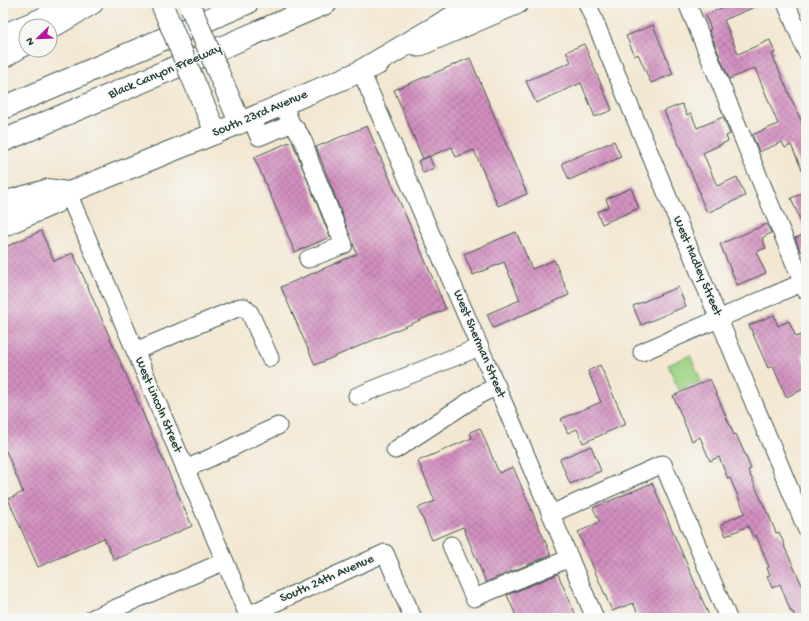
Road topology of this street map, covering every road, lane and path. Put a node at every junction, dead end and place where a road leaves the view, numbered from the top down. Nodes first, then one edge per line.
1 (79, 3) edge
2 (92, 3) edge
3 (161, 3) edge
4 (189, 3) edge
5 (247, 3) edge
6 (326, 3) edge
7 (477, 3) edge
8 (518, 3) edge
9 (587, 3) edge
10 (687, 3) edge
11 (786, 3) edge
12 (58, 23) edge
13 (4, 32) edge
14 (18, 48) edge
15 (806, 51) edge
16 (3, 56) edge
17 (361, 71) junction
18 (283, 104) junction
19 (3, 108) edge
20 (245, 120) junction
21 (291, 124) junction
22 (216, 133) junction
23 (3, 141) edge
24 (68, 193) junction
25 (3, 203) edge
26 (3, 226) edge
27 (308, 259) dead end
28 (805, 285) edge
29 (718, 318) junction
30 (480, 347) junction
31 (135, 351) junction
32 (642, 352) dead end
33 (270, 358) dead end
34 (497, 386) junction
35 (357, 396) dead end
36 (278, 426) dead end
37 (395, 450) dead end
38 (186, 469) junction
39 (552, 514) junction
40 (806, 528) edge
41 (451, 545) dead end
42 (570, 558) junction
43 (225, 561) junction
44 (248, 616) edge
45 (93, 618) edge
46 (413, 618) edge
47 (595, 618) edge
48 (728, 618) edge

1 - 13 main road
2 - 12 highway
3 - 22 main road, bridge
4 - 20 main road, bridge
5 - 19 highway
6 - 23 highway, Black Canyon Freeway
7 - 17 highway
8 - 17 main road, South 23rd Avenue
9 - 29 street, West Hadley Street
10 - 28 street
11 - 15 street
14 - 16 highway
17 - 18 main road, South 23rd Avenue
17 - 30 street, West Sherman Street
18 - 20 main road, South 23rd Avenue
18 - 21 street
20 - 21 street
20 - 22 main road, South 23rd Avenue
21 - 27 street
22 - 24 main road, South 23rd Avenue
24 - 25 highway
24 - 26 main road, South 23rd Avenue
24 - 31 street, West Lincoln Street
28 - 29 street
29 - 32 street
29 - 40 street, West Hadley Street
30 - 34 street, West Sherman Street
30 - 35 street
31 - 33 street
31 - 38 street, West Lincoln Street
34 - 37 street
34 - 39 street, West Sherman Street
36 - 38 street
38 - 43 street, West Lincoln Street
39 - 42 street, West Sherman Street
39 - 48 street
41 - 42 street
42 - 47 street, West Sherman Street
43 - 44 street, West Lincoln Street
43 - 45 street
44 - 46 street, South 24th Avenue

